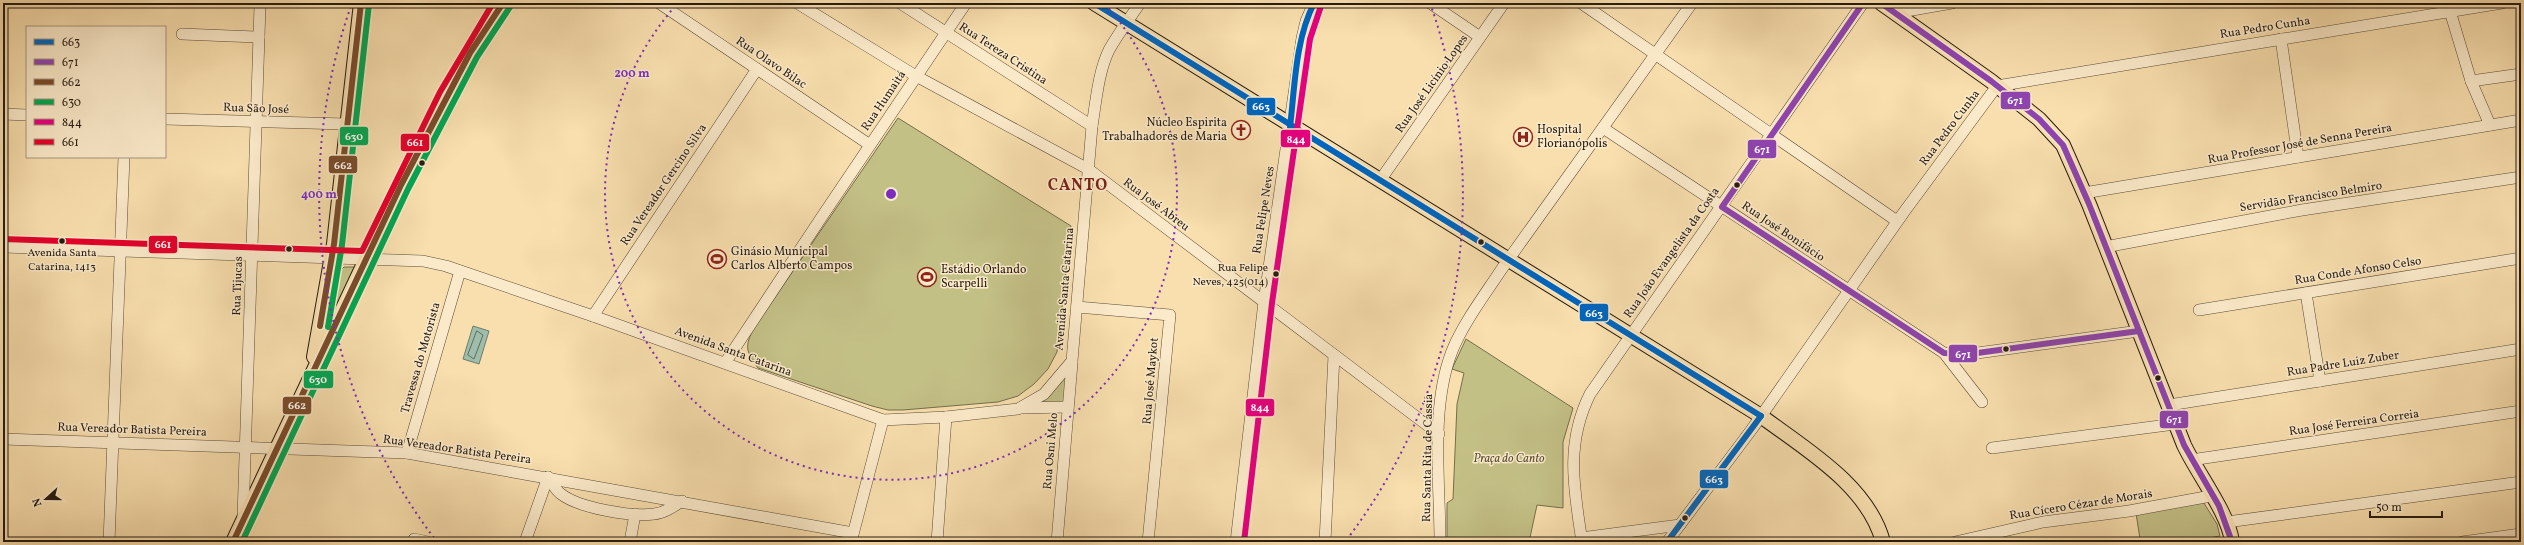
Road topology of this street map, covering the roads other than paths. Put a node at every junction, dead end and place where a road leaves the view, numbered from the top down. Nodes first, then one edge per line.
1 (361, 3) edge
2 (503, 3) edge
3 (659, 3) edge
4 (796, 3) edge
5 (900, 3) edge
6 (966, 3) edge
7 (1094, 3) edge
8 (1140, 3) edge
9 (1314, 3) edge
10 (1430, 3) edge
11 (1504, 3) edge
12 (1581, 3) edge
13 (1692, 3) edge
14 (1863, 3) edge
15 (1881, 3) edge
16 (1952, 3) edge
17 (2502, 3) edge
18 (260, 6) dead end
19 (2450, 11) junction
20 (1895, 13) junction
21 (1127, 23) junction
22 (946, 32) junction
23 (182, 34) dead end
24 (259, 37) junction
25 (1480, 37) junction
26 (2281, 39) junction
27 (1656, 55) junction
28 (757, 69) junction
29 (2521, 74) edge
30 (916, 76) junction
31 (2470, 81) junction
32 (1997, 86) junction
33 (3, 114) edge
34 (26, 115) edge
35 (166, 119) edge
36 (2521, 120) edge
37 (256, 122) junction
38 (346, 124) junction
39 (2490, 125) junction
40 (1092, 126) junction
41 (1290, 127) junction
42 (1603, 128) junction
43 (1772, 135) junction
44 (870, 145) junction
45 (2298, 157) junction
46 (124, 158) edge
47 (1088, 169) junction
48 (2521, 177) edge
49 (1381, 179) junction
50 (2084, 193) junction
51 (1722, 207) junction
52 (1897, 221) junction
53 (2105, 246) junction
54 (3, 247) edge
55 (120, 251) junction
56 (252, 255) junction
57 (332, 257) junction
58 (2521, 258) edge
59 (367, 259) junction
60 (1509, 259) junction
61 (460, 271) junction
62 (1848, 291) junction
63 (2306, 293) junction
64 (1264, 302) junction
65 (1076, 307) junction
66 (2199, 310) dead end
67 (593, 316) junction
68 (2139, 331) junction
69 (1630, 334) junction
70 (2521, 349) edge
71 (1944, 353) junction
72 (1334, 355) junction
73 (1072, 361) junction
74 (725, 363) junction
75 (2320, 381) junction
76 (306, 386) junction
77 (1982, 402) dead end
78 (2169, 405) junction
79 (1068, 407) junction
80 (1018, 409) junction
81 (2521, 411) edge
82 (1761, 416) junction
83 (946, 417) junction
84 (883, 420) junction
85 (2176, 424) junction
86 (1439, 434) junction
87 (3, 439) edge
88 (113, 442) junction
89 (245, 446) junction
90 (277, 447) junction
91 (1992, 448) dead end
92 (407, 453) junction
93 (2191, 460) junction
94 (548, 477) junction
95 (2521, 482) edge
96 (2211, 496) junction
97 (682, 501) junction
98 (635, 514) junction
99 (243, 520) junction
100 (2227, 522) junction
101 (1680, 525) junction
102 (2521, 534) edge
103 (852, 538) edge
104 (414, 539) dead end
105 (1581, 540) edge
106 (109, 542) edge
107 (232, 542) edge
108 (428, 542) edge
109 (525, 542) edge
110 (630, 542) edge
111 (937, 542) edge
112 (1057, 542) edge
113 (1148, 542) edge
114 (1236, 542) edge
115 (1325, 542) edge
116 (1440, 542) edge
117 (1667, 542) edge
118 (1883, 542) edge
119 (1955, 542) edge
120 (2232, 542) edge
121 (2462, 542) edge

1 - 38 main road
2 - 59 main road
3 - 28 street, Rua Olavo Bilac
4 - 30 street, Rua José Abreu
5 - 22 street, Rua Tereza Cristina
6 - 22 street, Rua Humaitá
7 - 21 main road
8 - 21 street, Avenida Santa Catarina
9 - 41 street, Rua Felipe Neves
10 - 25 street
11 - 25 street, Rua José Licínio Lopes
12 - 27 street
13 - 27 street, Rua Santa Rita de Cássia
14 - 43 street, Rua João Evangelista da Costa
15 - 20 main road
16 - 20 street
17 - 19 street, Rua Pedro Cunha
18 - 24 street, Rua Tijucas
19 - 26 street, Rua Pedro Cunha
19 - 31 street
20 - 32 main road
21 - 40 street, Avenida Santa Catarina
21 - 41 main road
22 - 30 street, Rua Humaitá
22 - 40 street, Rua Tereza Cristina
23 - 24 street
24 - 37 street, Rua Tijucas
25 - 49 street, Rua José Licínio Lopes
26 - 32 street, Rua Pedro Cunha
26 - 45 street
27 - 42 street, Rua Santa Rita de Cássia
27 - 43 street
28 - 44 street, Rua Olavo Bilac
28 - 67 street, Rua Vereador Gercino Silva
29 - 31 street
30 - 44 street, Rua Humaitá
30 - 47 street, Rua José Abreu
31 - 39 street
32 - 50 main road
32 - 52 street, Rua Pedro Cunha
33 - 34 street
35 - 37 street, Rua São José
36 - 39 street, Rua Professor José de Senna Pereira
37 - 38 street, Rua São José
37 - 56 street, Rua Tijucas
38 - 57 main road
39 - 45 street, Rua Professor José de Senna Pereira
40 - 47 street, Avenida Santa Catarina
41 - 49 main road
41 - 64 street, Rua Felipe Neves
42 - 51 street, Rua José Bonifácio
42 - 60 street, Rua Santa Rita de Cássia
43 - 51 street, Rua João Evangelista da Costa
43 - 52 street
44 - 74 street, Rua Humaitá
45 - 50 street, Rua Professor José de Senna Pereira
46 - 55 street
47 - 64 street, Rua José Abreu
47 - 65 street, Avenida Santa Catarina
48 - 53 street, Servidão Francisco Belmiro
49 - 60 main road
50 - 53 main road
51 - 62 street, Rua José Bonifácio
51 - 69 street, Rua João Evangelista da Costa
52 - 62 street, Rua Pedro Cunha
53 - 68 main road
54 - 55 street, Avenida Santa Catarina
55 - 56 street, Avenida Santa Catarina
55 - 88 street
56 - 57 street, Avenida Santa Catarina
56 - 89 street, Rua Tijucas
57 - 59 street, Avenida Santa Catarina
57 - 76 main road
58 - 63 street, Rua Conde Afonso Celso
59 - 61 street, Avenida Santa Catarina
59 - 76 main road
60 - 69 main road
60 - 86 street, Rua Santa Rita de Cássia
61 - 67 street, Avenida Santa Catarina
61 - 92 street, Travessa do Motorista
62 - 71 street, Rua José Bonifácio
62 - 82 street, Rua Pedro Cunha
63 - 66 street, Rua Conde Afonso Celso
63 - 75 street
64 - 72 street, Rua José Abreu
64 - 114 street, Rua Felipe Neves
65 - 73 street, Avenida Santa Catarina
65 - 113 street, Rua José Maykot
67 - 74 street, Avenida Santa Catarina
68 - 71 street
68 - 78 main road
69 - 82 main road
69 - 105 street, Rua João Evangelista da Costa
70 - 75 street, Rua Padre Luiz Zuber
71 - 77 street
72 - 86 street, Rua José Abreu
72 - 115 street
73 - 79 street, Rua Osni Melo
73 - 80 street, Avenida Santa Catarina
74 - 84 street, Avenida Santa Catarina
75 - 78 street, Rua Padre Luiz Zuber
76 - 90 main road
78 - 85 main road
79 - 80 street
79 - 112 street, Rua Osni Melo
80 - 83 street, Avenida Santa Catarina
81 - 93 street, Rua José Ferreira Correia
82 - 101 street, Rua Pedro Cunha
82 - 118 main road
83 - 84 street, Avenida Santa Catarina
83 - 111 street
84 - 103 street
85 - 91 street
85 - 93 main road
86 - 116 street, Rua Santa Rita de Cássia
87 - 88 street, Rua Vereador Batista Pereira
88 - 89 street, Rua Vereador Batista Pereira
88 - 106 street
89 - 90 street, Rua Vereador Batista Pereira
89 - 99 street, Rua Tijucas
90 - 92 street, Rua Vereador Batista Pereira
90 - 99 main road
92 - 94 street, Rua Vereador Batista Pereira
93 - 96 main road
94 - 97 street, Rua Vereador Batista Pereira
94 - 98 street
94 - 109 street
95 - 100 street
96 - 100 main road
96 - 119 street, Rua Cícero Cézar de Morais
97 - 98 street
97 - 103 street, Rua Vereador Batista Pereira
98 - 110 street
99 - 107 main road
100 - 120 main road
101 - 105 street
101 - 117 street, Rua Pedro Cunha
102 - 121 street
104 - 108 street

